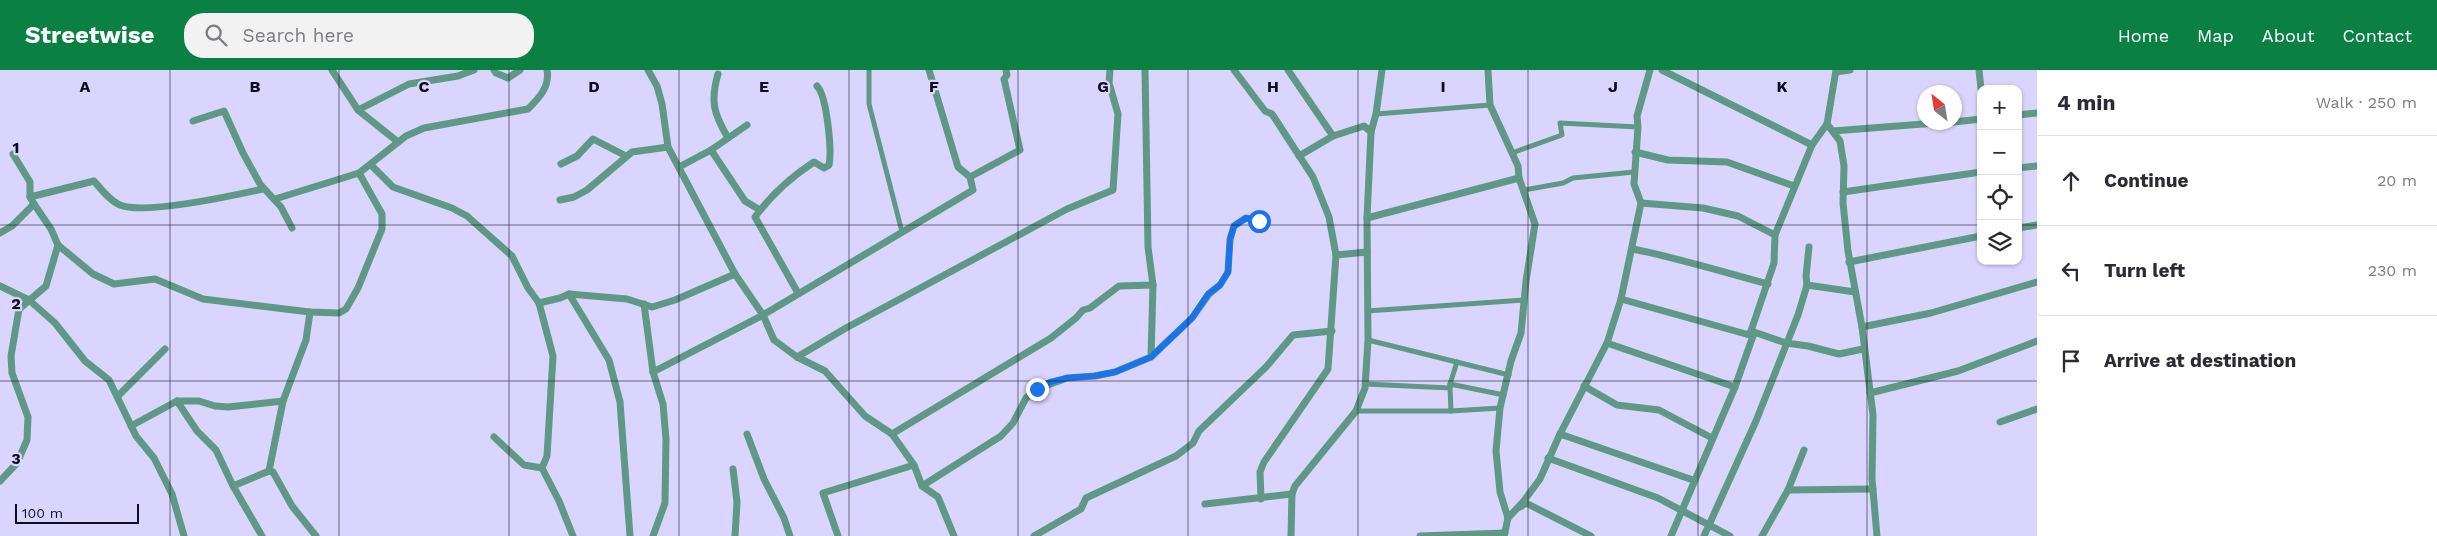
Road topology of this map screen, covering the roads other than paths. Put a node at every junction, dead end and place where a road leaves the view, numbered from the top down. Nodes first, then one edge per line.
1 (332, 70) edge
2 (474, 70) edge
3 (494, 70) edge
4 (520, 70) edge
5 (547, 70) edge
6 (648, 70) edge
7 (869, 70) edge
8 (929, 70) edge
9 (1006, 70) edge
10 (1110, 70) edge
11 (1145, 70) edge
12 (1234, 70) edge
13 (1288, 70) edge
14 (1382, 70) edge
15 (1488, 70) edge
16 (1650, 70) edge
17 (1662, 70) edge
18 (1850, 70) edge
19 (1979, 70) edge
20 (1836, 71) edge
21 (718, 74) dead end
22 (1981, 85) edge
23 (817, 86) dead end
24 (1490, 105) junction
25 (358, 110) junction
26 (2037, 113) edge
27 (1376, 114) junction
28 (2022, 115) edge
29 (1977, 119) edge
30 (193, 121) dead end
31 (1962, 121) edge
32 (747, 124) dead end
33 (1827, 124) junction
34 (1917, 124) edge
35 (1638, 127) junction
36 (1832, 131) junction
37 (1371, 132) junction
38 (1333, 136) junction
39 (728, 138) junction
40 (398, 142) junction
41 (1812, 146) junction
42 (668, 147) junction
43 (711, 150) junction
44 (1635, 152) junction
45 (1512, 153) junction
46 (13, 154) dead end
47 (626, 156) junction
48 (1299, 156) junction
49 (561, 164) dead end
50 (371, 165) junction
51 (2037, 166) edge
52 (679, 167) junction
53 (2022, 168) edge
54 (1634, 172) junction
55 (360, 173) junction
56 (1977, 173) edge
57 (970, 177) junction
58 (1519, 178) junction
59 (1794, 186) junction
60 (263, 189) junction
61 (1524, 190) junction
62 (1843, 192) junction
63 (30, 197) junction
64 (275, 199) junction
65 (560, 200) dead end
66 (1641, 203) junction
67 (34, 204) junction
68 (760, 210) junction
69 (1367, 218) junction
70 (1259, 221) dead end
71 (2037, 225) edge
72 (2022, 227) edge
73 (292, 228) dead end
74 (0, 232) edge
75 (902, 232) junction
76 (1775, 236) junction
77 (1977, 237) edge
78 (58, 244) junction
79 (1809, 247) dead end
80 (1633, 248) junction
81 (1367, 252) junction
82 (1336, 255) junction
83 (1850, 262) junction
84 (736, 274) junction
85 (2037, 282) edge
86 (1768, 284) junction
87 (1153, 285) junction
88 (1807, 285) junction
89 (0, 286) edge
90 (556, 290) dead end
91 (1854, 292) junction
92 (798, 293) junction
93 (569, 294) junction
94 (560, 298) junction
95 (1621, 299) junction
96 (28, 300) junction
97 (1524, 300) junction
98 (539, 303) junction
99 (644, 304) junction
100 (1366, 311) junction
101 (310, 312) junction
102 (763, 315) junction
103 (1862, 327) junction
104 (1332, 331) junction
105 (1752, 333) junction
106 (1368, 340) junction
107 (2037, 341) edge
108 (1607, 342) junction
109 (1786, 343) junction
110 (165, 349) dead end
111 (1863, 349) junction
112 (798, 357) junction
113 (1151, 357) junction
114 (1457, 362) junction
115 (654, 372) junction
116 (1509, 375) junction
117 (1365, 384) junction
118 (1450, 386) junction
119 (1584, 386) junction
120 (1735, 387) junction
121 (1870, 393) junction
122 (1504, 395) junction
123 (118, 396) junction
124 (283, 401) junction
125 (177, 402) junction
126 (1500, 408) junction
127 (2037, 409) edge
128 (1356, 411) junction
129 (1450, 411) junction
130 (2000, 422) dead end
131 (131, 426) junction
132 (747, 434) dead end
133 (892, 434) junction
134 (1560, 434) junction
135 (494, 437) dead end
136 (1712, 438) junction
137 (1804, 450) dead end
138 (1548, 458) junction
139 (914, 465) junction
140 (542, 468) junction
141 (733, 469) dead end
142 (269, 471) junction
143 (1693, 480) junction
144 (0, 481) edge
145 (233, 486) junction
146 (922, 486) junction
147 (1873, 489) junction
148 (1788, 490) junction
149 (1292, 494) junction
150 (1261, 499) junction
151 (1204, 504) dead end
152 (1517, 509) junction
153 (1683, 511) junction
154 (1508, 518) junction
155 (1710, 526) junction
156 (1505, 534) edge
157 (184, 536) edge
158 (262, 536) edge
159 (316, 536) edge
160 (573, 536) edge
161 (630, 536) edge
162 (652, 536) edge
163 (735, 536) edge
164 (790, 536) edge
165 (838, 536) edge
166 (954, 536) edge
167 (1034, 536) edge
168 (1291, 536) edge
169 (1420, 536) edge
170 (1591, 536) edge
171 (1671, 536) edge
172 (1704, 536) edge
173 (1730, 536) edge
174 (1762, 536) edge
175 (1877, 536) edge

1 - 25 street
2 - 25 street
3 - 4 street
5 - 40 street
6 - 42 street
7 - 75 street
8 - 57 street
9 - 57 street
10 - 112 street
11 - 87 street
12 - 48 street
13 - 38 street
14 - 27 street
15 - 24 street
16 - 35 street
17 - 41 street
18 - 20 street
19 - 22 street
20 - 33 street
21 - 39 street
23 - 68 street
24 - 27 street
24 - 45 street
25 - 40 street
26 - 28 street
27 - 37 street
29 - 31 street
30 - 60 street
32 - 39 street
33 - 36 street
33 - 41 street
34 - 36 street
35 - 44 street
35 - 45 street
36 - 62 street
37 - 38 street
37 - 69 street
38 - 48 street
39 - 43 street
40 - 50 street
41 - 59 street
42 - 47 street
42 - 52 street
43 - 52 street
43 - 68 street
44 - 54 street
44 - 59 street
45 - 58 street
46 - 63 street
47 - 49 street
47 - 65 street
48 - 82 street
50 - 55 street
50 - 98 street
51 - 53 street
52 - 84 street
54 - 61 street
54 - 66 street
55 - 64 street
55 - 101 street
56 - 62 street
57 - 75 street
58 - 61 street
58 - 69 street
59 - 76 street
60 - 63 street
60 - 64 street
61 - 97 street
62 - 83 street
63 - 67 street
64 - 73 street
66 - 76 street
66 - 80 street
67 - 74 street
67 - 78 street
68 - 92 street
69 - 81 street
70 - 113 street
71 - 72 street
75 - 92 street
76 - 86 street
77 - 83 street
78 - 96 street
78 - 101 street
79 - 88 street
80 - 86 street
80 - 95 street
81 - 82 street
81 - 100 street
82 - 104 street
83 - 91 street
84 - 99 street
84 - 102 street
85 - 103 street
86 - 105 street
87 - 113 street
87 - 133 street
88 - 91 street
88 - 109 street
89 - 96 street
90 - 94 street
91 - 103 street
92 - 102 street
93 - 94 street
93 - 99 street
93 - 161 street
94 - 98 street
95 - 105 street
95 - 108 street
96 - 123 street
96 - 144 street
97 - 100 street
97 - 116 street
98 - 140 street
99 - 115 street
100 - 106 street
101 - 124 street
102 - 112 street
102 - 115 street
103 - 111 street
104 - 150 street
104 - 167 street
105 - 109 street
105 - 120 street
106 - 114 street
106 - 117 street
107 - 121 street
108 - 119 street
108 - 120 street
109 - 111 street
109 - 155 street
110 - 123 street
111 - 121 street
112 - 133 street
113 - 146 street
114 - 116 street
114 - 118 street
115 - 162 street
116 - 122 street
117 - 118 street
117 - 128 street
118 - 122 street
118 - 129 street
119 - 134 street
119 - 136 street
120 - 136 street
121 - 147 street
122 - 126 street
123 - 131 street
124 - 125 street
124 - 142 street
125 - 131 street
125 - 145 street
126 - 129 street
126 - 154 street
127 - 130 street
128 - 129 street
128 - 149 street
131 - 157 street
132 - 164 street
133 - 139 street
134 - 138 street
134 - 143 street
135 - 140 street
136 - 143 street
137 - 148 street
138 - 152 street
138 - 153 street
139 - 146 street
139 - 165 street
140 - 160 street
141 - 163 street
142 - 145 street
142 - 159 street
143 - 153 street
145 - 158 street
146 - 166 street
147 - 148 street
147 - 175 street
148 - 174 street
149 - 150 street
149 - 168 street
150 - 151 street
152 - 154 street
152 - 170 street
153 - 155 street
153 - 171 street
154 - 156 street
155 - 172 street
155 - 173 street
156 - 169 street

